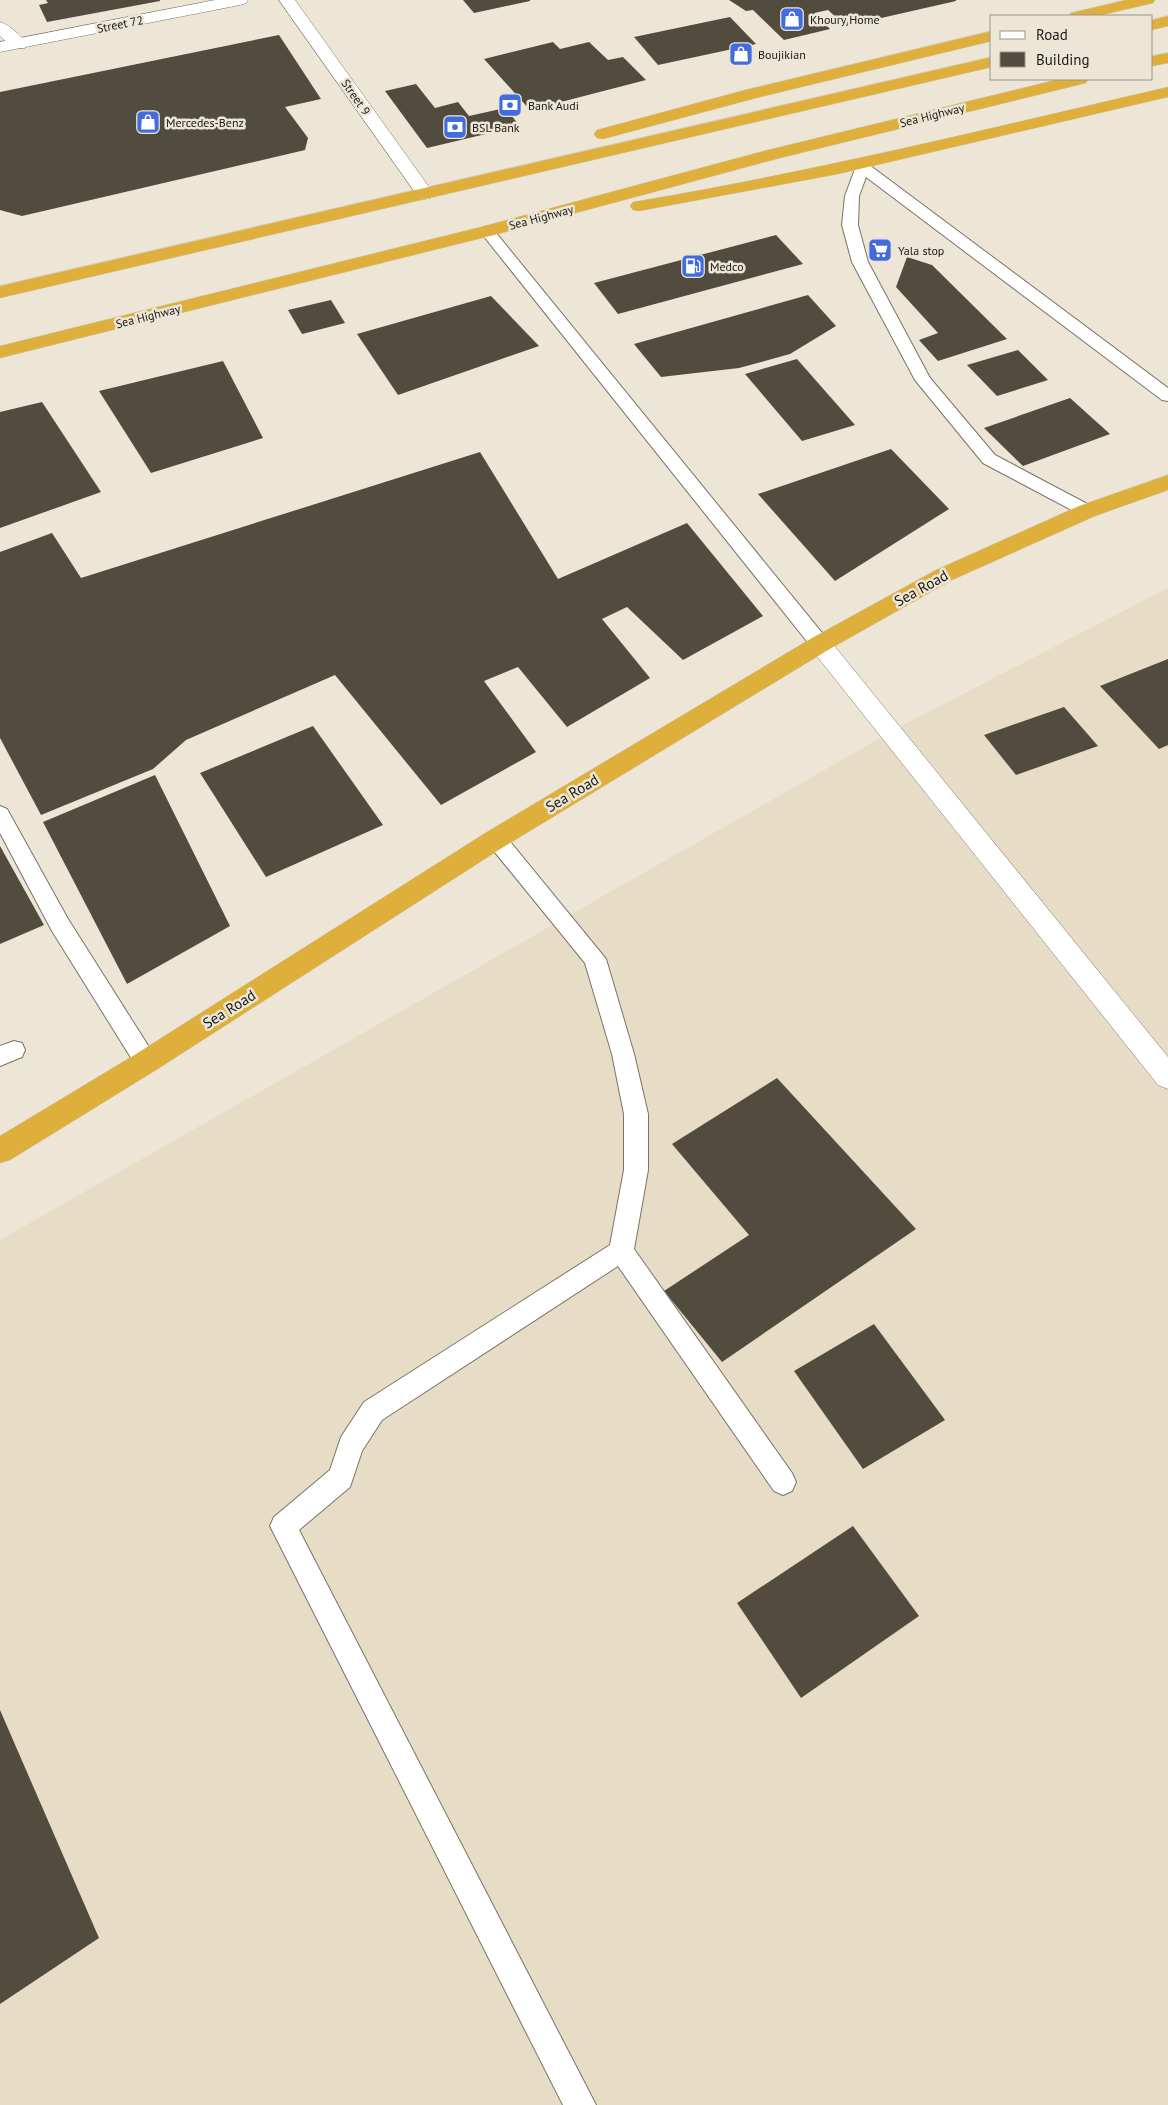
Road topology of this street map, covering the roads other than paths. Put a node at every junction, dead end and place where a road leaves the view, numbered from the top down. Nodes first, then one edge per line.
1 (240, 0) edge
2 (287, 0) edge
3 (1147, 0) edge
4 (1081, 15) edge
5 (1168, 21) edge
6 (1153, 25) edge
7 (0, 27) edge
8 (990, 36) edge
9 (19, 44) junction
10 (0, 48) edge
11 (1168, 58) edge
12 (1153, 61) edge
13 (990, 62) edge
14 (1076, 80) edge
15 (1168, 92) edge
16 (860, 165) junction
17 (502, 176) junction
18 (425, 194) junction
19 (507, 226) junction
20 (487, 232) junction
21 (0, 292) edge
22 (0, 352) edge
23 (1168, 396) edge
24 (1168, 482) edge
25 (1087, 511) junction
26 (820, 644) junction
27 (0, 814) edge
28 (496, 839) junction
29 (146, 1062) junction
30 (1168, 1076) edge
31 (0, 1151) edge
32 (621, 1251) junction
33 (783, 1482) dead end
34 (580, 2105) edge

1 - 9 street, Street 72
2 - 18 street, Street 9
3 - 4 highway
5 - 6 highway
7 - 9 street
8 - 17 highway
9 - 10 street, Street 72
11 - 12 highway
13 - 17 highway
14 - 19 highway, Sea Highway
15 - 16 highway
16 - 19 highway
16 - 23 lane
16 - 25 lane
17 - 18 highway
18 - 21 highway
19 - 20 highway, Sea Highway
20 - 22 highway, Sea Highway
20 - 26 lane
24 - 25 highway, Sea Road
25 - 26 highway, Sea Road
26 - 28 highway, Sea Road
26 - 30 street
27 - 29 lane
28 - 29 highway, Sea Road
28 - 32 lane
29 - 31 highway, Sea Road
32 - 33 lane
32 - 34 lane

